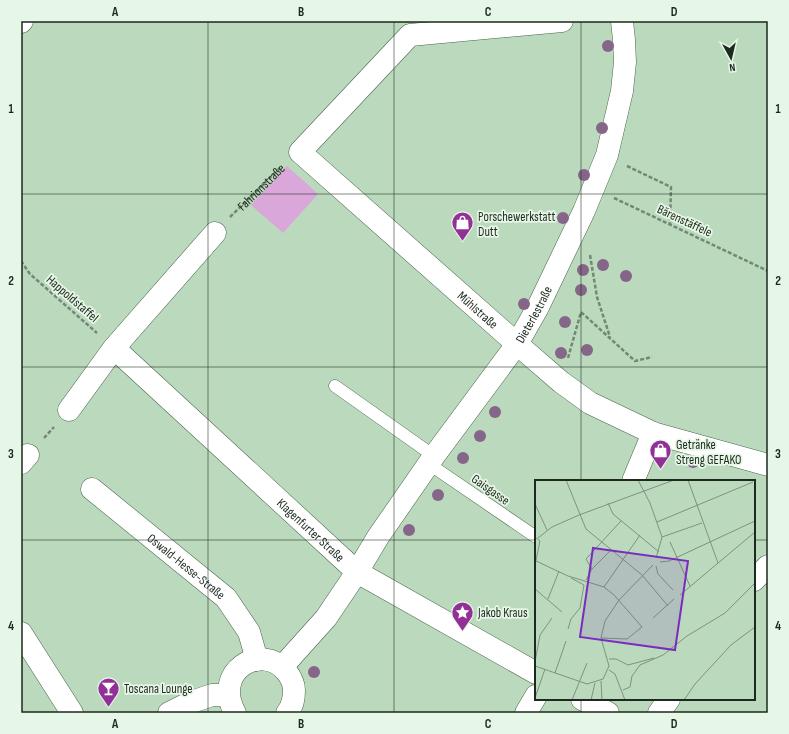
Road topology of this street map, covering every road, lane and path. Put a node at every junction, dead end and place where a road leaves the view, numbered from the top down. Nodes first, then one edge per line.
1 (562, 21) edge
2 (622, 21) edge
3 (300, 152) junction
4 (607, 156) junction
5 (593, 188) junction
6 (670, 224) junction
7 (215, 233) joint
8 (590, 250) dead end
9 (21, 261) edge
10 (768, 271) edge
11 (610, 338) junction
12 (517, 344) junction
13 (114, 348) junction
14 (652, 357) dead end
15 (561, 382) junction
16 (336, 386) dead end
17 (69, 410) joint
18 (653, 433) junction
19 (24, 459) edge
20 (432, 460) junction
21 (768, 465) edge
22 (633, 480) edge
23 (92, 489) dead end
24 (535, 536) edge
25 (768, 566) edge
26 (357, 572) junction
27 (755, 579) edge
28 (21, 632) edge
29 (257, 660) junction
30 (282, 667) junction
31 (535, 672) edge
32 (535, 698) edge
33 (584, 700) edge
34 (668, 700) edge
35 (231, 704) edge
36 (72, 713) edge
37 (169, 713) edge
38 (287, 713) edge
39 (526, 713) edge
40 (608, 713) edge
41 (659, 713) edge

1 - 3 street
2 - 4 street, Dieterlestraße
3 - 7 path, Fahrionstraße
3 - 12 street, Mühlstraße
4 - 5 street, Dieterlestraße
4 - 6 path
5 - 6 path, Bärenstäffele
5 - 12 street, Dieterlestraße
6 - 10 path, Bärenstäffele
7 - 13 street
8 - 11 path
9 - 13 path, Happoldstaffel
11 - 14 path
11 - 15 path
12 - 15 street, Mühlstraße
12 - 20 street, Dieterlestraße
13 - 17 street
13 - 26 street, Klagenfurter Straße
15 - 18 street, Mühlstraße
16 - 20 lane, Gaisgasse
17 - 19 path
18 - 21 street, Mühlstraße
18 - 22 street
20 - 24 lane, Gaisgasse
20 - 26 street, Dieterlestraße
23 - 29 street, Oswald-Hesse-Straße
25 - 27 street
26 - 30 street
26 - 31 street, Klagenfurter Straße
28 - 36 street
29 - 30 street
29 - 35 street
30 - 38 street
32 - 39 street
33 - 40 street
34 - 41 street
35 - 37 street

